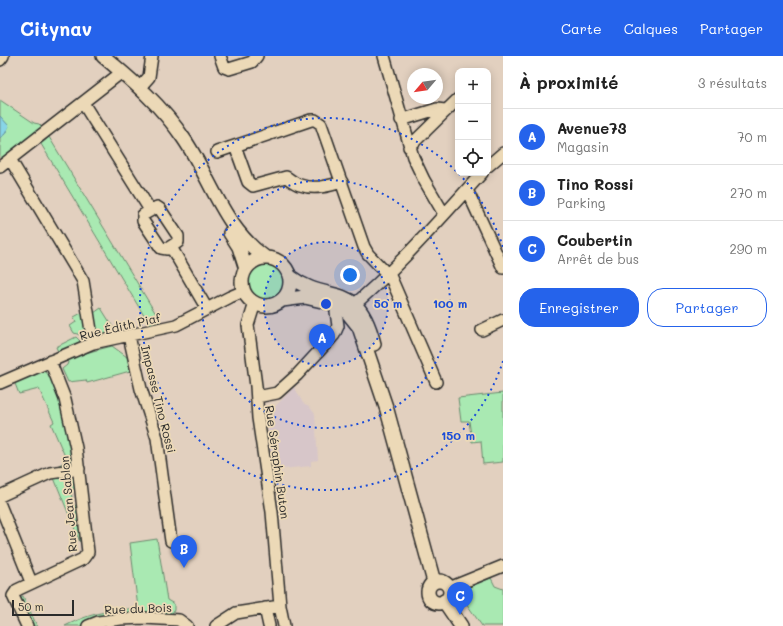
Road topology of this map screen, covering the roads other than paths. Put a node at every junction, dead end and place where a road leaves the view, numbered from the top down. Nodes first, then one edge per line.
1 (3, 56) edge
2 (103, 56) edge
3 (152, 56) edge
4 (220, 56) edge
5 (257, 56) edge
6 (384, 56) edge
7 (0, 60) edge
8 (122, 72) junction
9 (140, 88) junction
10 (455, 102) edge
11 (83, 103) junction
12 (445, 110) junction
13 (401, 120) junction
14 (235, 146) junction
15 (410, 147) junction
16 (217, 152) dead end
17 (503, 153) edge
18 (10, 159) junction
19 (491, 163) edge
20 (0, 167) edge
21 (479, 176) edge
22 (342, 182) junction
23 (467, 190) junction
24 (221, 207) junction
25 (150, 210) junction
26 (444, 214) junction
27 (171, 247) junction
28 (266, 258) junction
29 (503, 268) edge
30 (246, 269) junction
31 (388, 274) junction
32 (289, 276) junction
33 (244, 291) junction
34 (282, 300) junction
35 (255, 303) junction
36 (335, 304) junction
37 (351, 308) junction
38 (207, 309) junction
39 (503, 320) edge
40 (482, 330) dead end
41 (129, 336) junction
42 (93, 343) junction
43 (50, 361) junction
44 (436, 382) dead end
45 (0, 383) edge
46 (256, 396) junction
47 (79, 469) junction
48 (0, 496) edge
49 (0, 505) edge
50 (171, 541) dead end
51 (503, 566) edge
52 (31, 582) junction
53 (434, 582) junction
54 (448, 588) junction
55 (444, 601) junction
56 (280, 606) junction
57 (265, 608) junction
58 (27, 626) edge
59 (88, 626) edge
60 (187, 626) edge
61 (216, 626) edge
62 (269, 626) edge
63 (284, 626) edge
64 (460, 626) edge

1 - 7 street
2 - 8 main road
3 - 9 street
4 - 5 street
6 - 13 street
8 - 9 main road
8 - 11 street
9 - 24 main road
10 - 12 street
11 - 18 street
11 - 25 street
12 - 13 street
12 - 15 street
13 - 15 street
14 - 16 street
14 - 22 street
14 - 22 street
15 - 26 street
17 - 19 street
18 - 20 street
18 - 42 street
21 - 23 street
22 - 31 street
23 - 26 street
23 - 29 street
24 - 28 main road
24 - 30 main road
25 - 27 street
25 - 27 street
26 - 31 street
27 - 38 street
28 - 30 main road
28 - 32 main road
30 - 33 main road
31 - 37 street
31 - 44 street
32 - 34 main road
32 - 37 main road
33 - 35 main road
33 - 38 street, Rue Édith Piaf
34 - 35 main road
34 - 36 main road
35 - 46 street, Rue Séraphin Buton
36 - 37 main road
36 - 46 street
37 - 53 main road
38 - 41 street, Rue Édith Piaf
39 - 40 street
41 - 42 street, Rue Édith Piaf
41 - 50 street, Impasse Tino Rossi
42 - 43 street, Rue Édith Piaf
43 - 45 street, Rue Édith Piaf
43 - 47 street, Rue Jean Sablon
46 - 56 street, Rue Séraphin Buton
47 - 48 street
47 - 52 street, Rue Jean Sablon
49 - 52 street
51 - 54 street
52 - 58 street, Rue Jean Sablon
53 - 54 main road
53 - 55 main road
54 - 55 main road
55 - 64 main road
56 - 57 street
56 - 63 street, Rue Séraphin Buton
57 - 61 street
57 - 62 street
59 - 60 street, Rue du Bois

